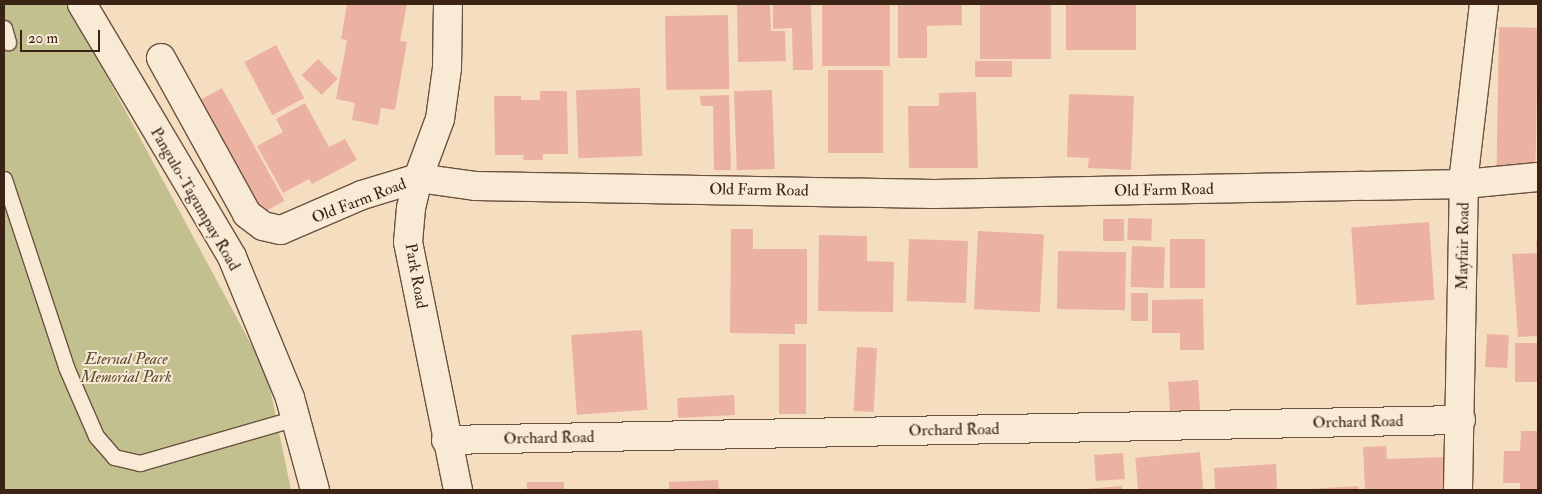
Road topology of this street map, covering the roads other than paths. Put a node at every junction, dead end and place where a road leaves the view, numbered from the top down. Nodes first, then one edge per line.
1 (82, 4) edge
2 (448, 4) edge
3 (1484, 4) edge
4 (161, 58) dead end
5 (1538, 177) edge
6 (418, 178) junction
7 (4, 179) edge
8 (1464, 184) junction
9 (296, 418) junction
10 (1461, 420) junction
11 (446, 440) junction
12 (315, 490) edge
13 (458, 490) edge
14 (1458, 490) edge

1 - 9 street, Pangulo-Tagumpay Road
2 - 6 street, Park Road
3 - 8 street, Mayfair Road
4 - 6 street, Old Farm Road
5 - 8 street, Old Farm Road
6 - 8 street, Old Farm Road
6 - 11 street, Park Road
7 - 9 lane
8 - 10 street, Mayfair Road
9 - 12 street, Pangulo-Tagumpay Road
10 - 11 street, Orchard Road
10 - 14 street, Mayfair Road
11 - 13 street, Park Road

